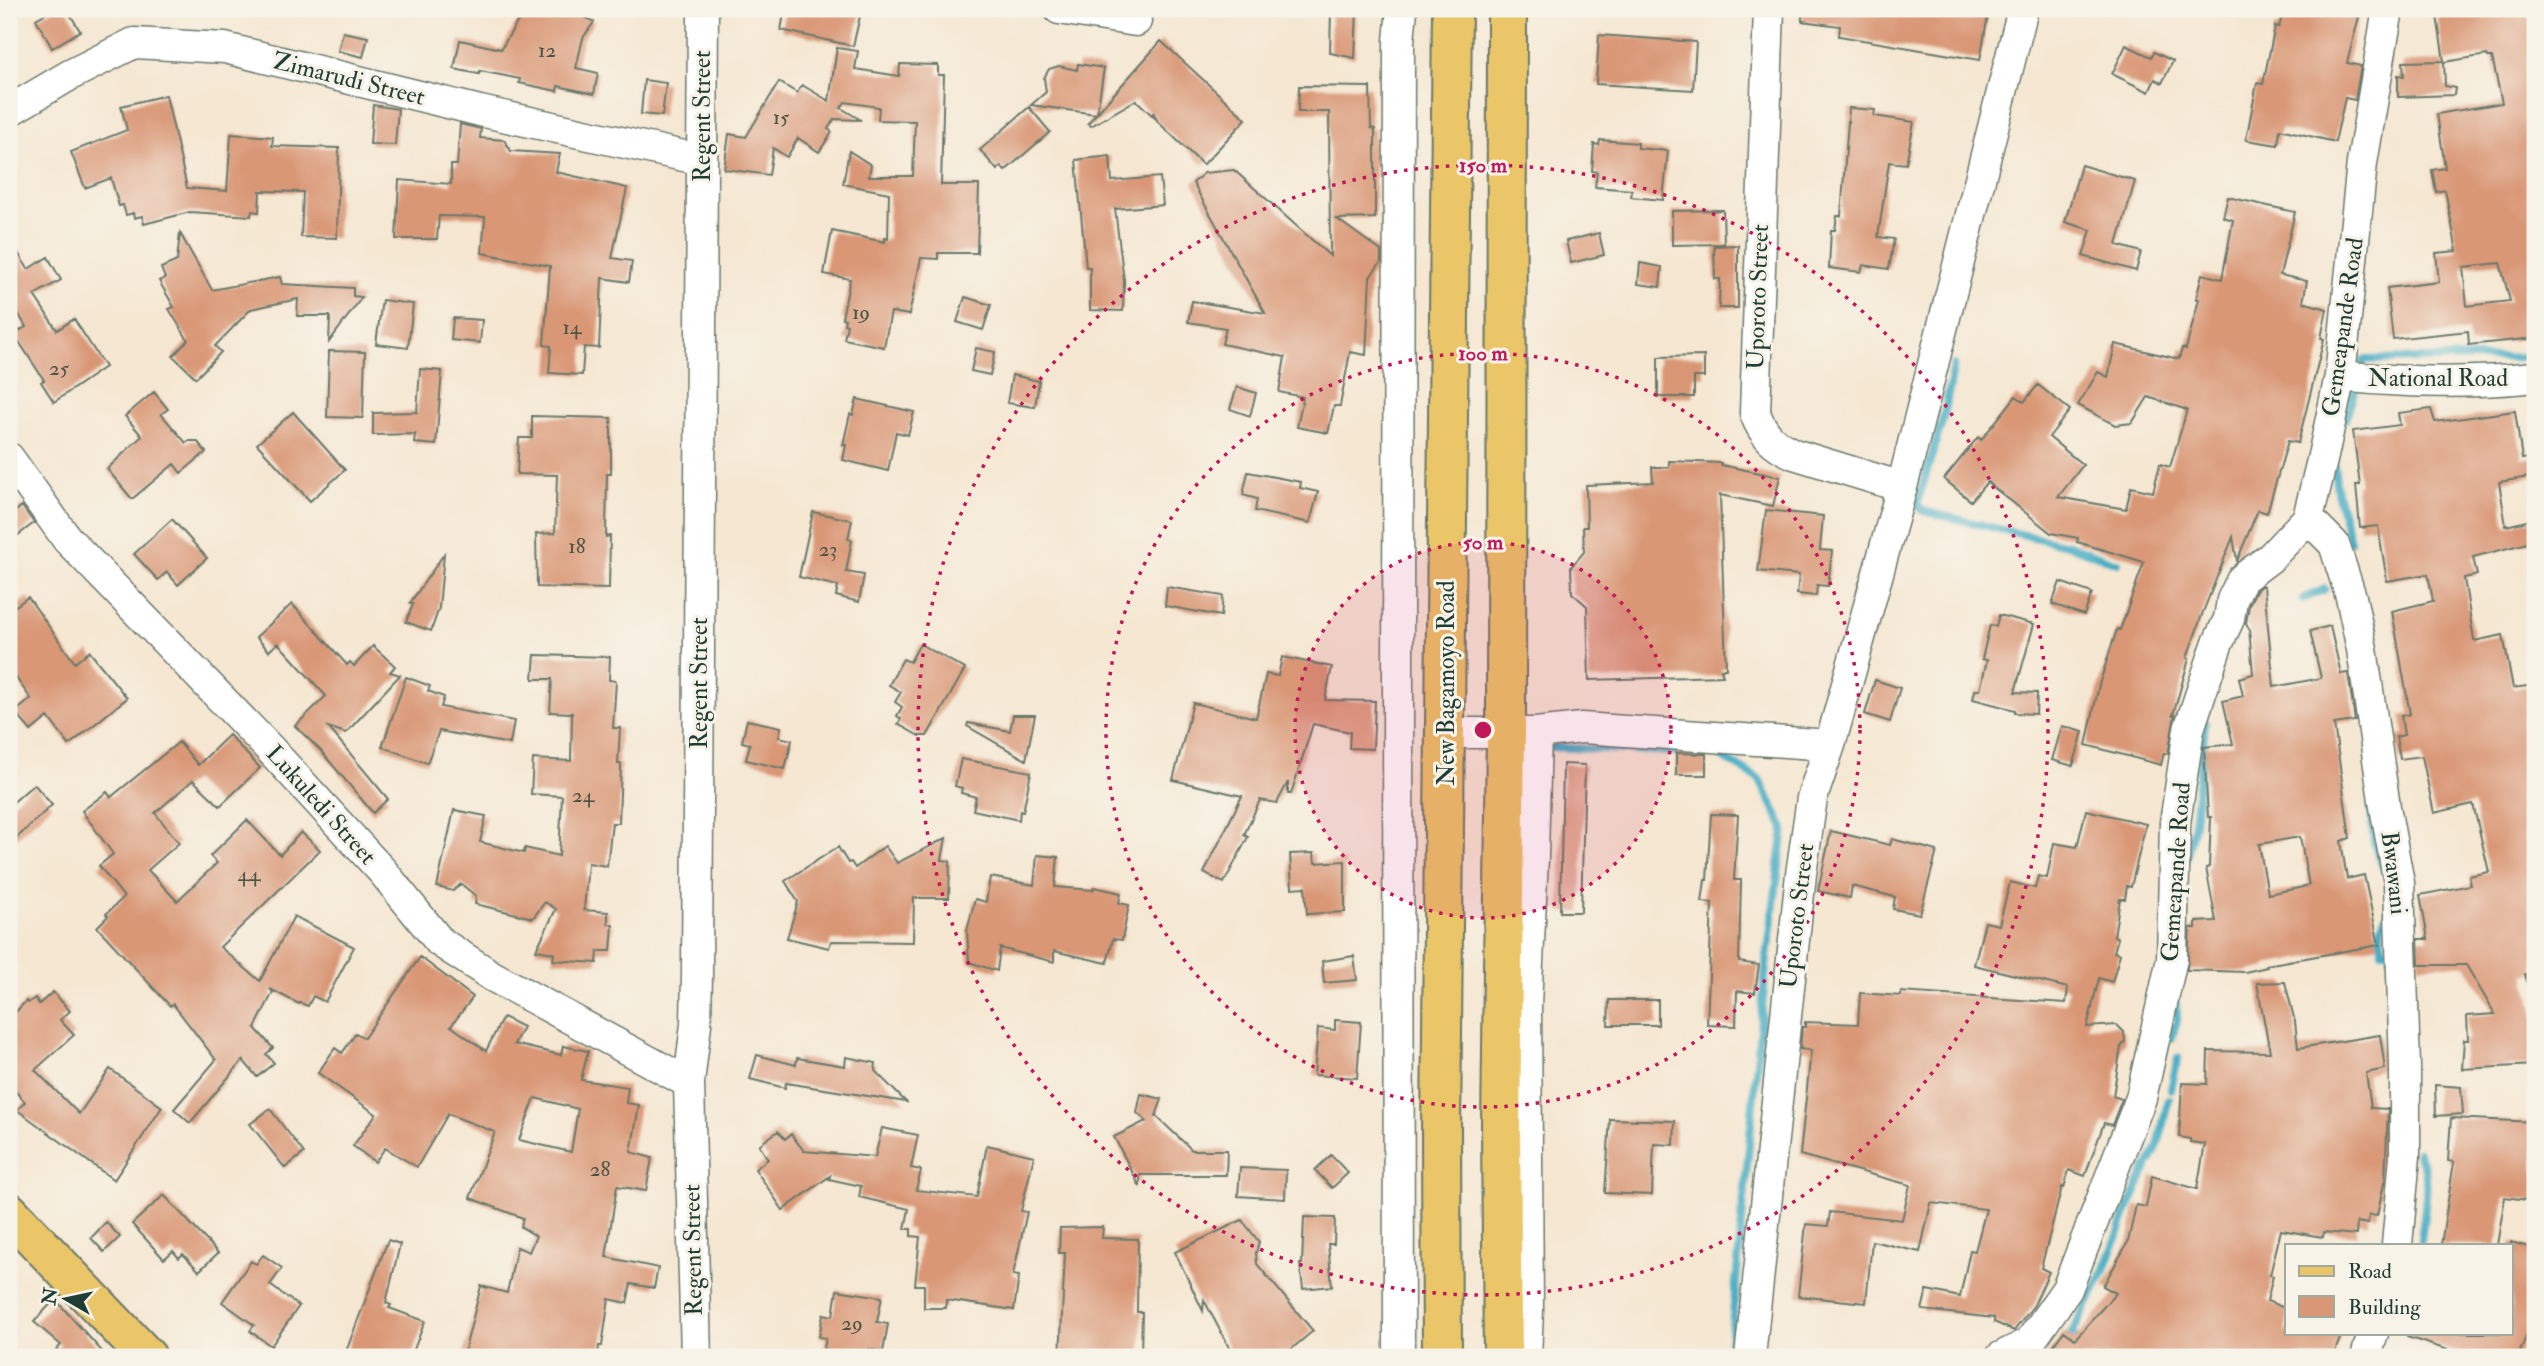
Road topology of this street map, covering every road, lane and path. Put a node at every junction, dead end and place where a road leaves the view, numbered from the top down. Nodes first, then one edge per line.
1 (703, 9) edge
2 (1059, 9) edge
3 (1402, 9) edge
4 (1452, 9) edge
5 (1507, 9) edge
6 (1769, 9) edge
7 (2023, 9) edge
8 (2388, 9) edge
9 (1136, 21) dead end
10 (9, 111) edge
11 (702, 160) junction
12 (2340, 376) junction
13 (2535, 377) edge
14 (9, 458) edge
15 (1902, 487) junction
16 (2308, 518) junction
17 (1446, 733) junction
18 (1521, 733) junction
19 (1830, 745) junction
20 (689, 1083) junction
21 (9, 1212) edge
22 (2397, 1244) edge
23 (2373, 1334) edge
24 (146, 1357) edge
25 (696, 1357) edge
26 (1399, 1357) edge
27 (1442, 1357) edge
28 (1503, 1357) edge
29 (1526, 1357) edge
30 (1750, 1357) edge
31 (2001, 1357) edge
32 (2365, 1357) edge

1 - 11 street, Regent Street
2 - 9 street
3 - 26 street
4 - 17 main road, New Bagamoyo Road
5 - 18 main road
6 - 15 street, Uporoto Street
7 - 15 street, Uporoto Street
8 - 12 street, Gemeapande Road
10 - 11 street, Zimarudi Street
11 - 20 street, Regent Street
12 - 13 street, National Road
12 - 16 street, Gemeapande Road
14 - 20 street, Lukuledi Street
15 - 19 street, Uporoto Street
16 - 22 street, Bwawani
16 - 31 street, Gemeapande Road
17 - 18 street
17 - 27 main road, New Bagamoyo Road
18 - 19 street
18 - 28 main road
18 - 29 street
19 - 30 street, Uporoto Street
20 - 25 street, Regent Street
21 - 24 main road
23 - 32 street

